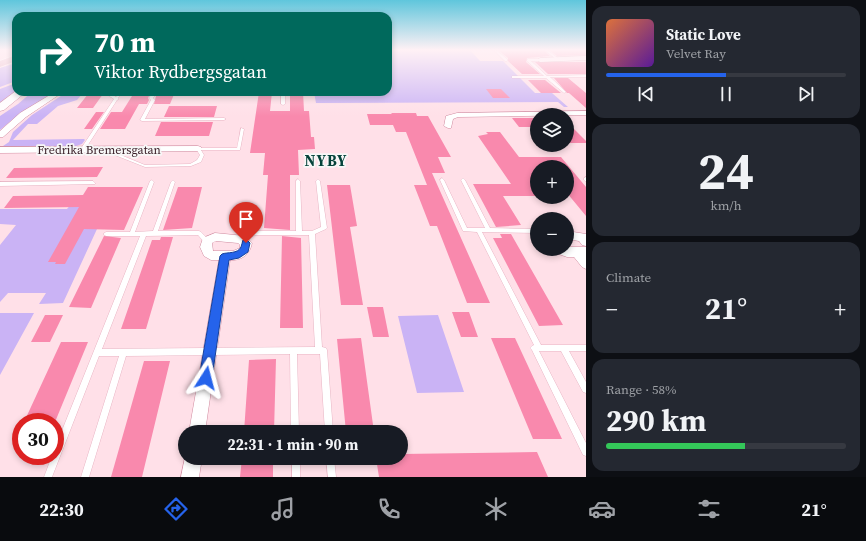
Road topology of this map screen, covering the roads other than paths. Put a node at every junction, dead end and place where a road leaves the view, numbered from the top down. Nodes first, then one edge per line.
1 (542, 72) edge
2 (513, 76) dead end
3 (546, 76) junction
4 (586, 76) edge
5 (564, 92) dead end
6 (16, 96) edge
7 (54, 96) edge
8 (112, 96) edge
9 (118, 96) edge
10 (153, 96) edge
11 (283, 96) edge
12 (117, 99) junction
13 (283, 104) dead end
14 (0, 108) edge
15 (586, 113) edge
16 (224, 119) dead end
17 (448, 126) dead end
18 (242, 129) dead end
19 (0, 135) edge
20 (198, 149) junction
21 (0, 150) edge
22 (82, 150) junction
23 (104, 150) junction
24 (442, 180) dead end
25 (462, 180) dead end
26 (298, 181) dead end
27 (318, 181) dead end
28 (152, 182) dead end
29 (173, 182) dead end
30 (93, 183) dead end
31 (0, 184) edge
32 (479, 231) junction
33 (489, 231) junction
34 (530, 231) edge
35 (132, 233) junction
36 (144, 233) junction
37 (155, 233) junction
38 (299, 233) junction
39 (312, 233) junction
40 (106, 234) dead end
41 (574, 235) edge
42 (584, 236) edge
43 (242, 239) junction
44 (207, 241) junction
45 (581, 252) edge
46 (225, 256) junction
47 (586, 264) edge
48 (538, 348) junction
49 (564, 348) junction
50 (586, 348) edge
51 (293, 350) junction
52 (319, 350) junction
53 (210, 351) junction
54 (124, 352) junction
55 (97, 353) junction
56 (586, 389) edge
57 (198, 425) edge
58 (295, 425) edge
59 (328, 425) edge
60 (586, 452) edge
61 (192, 465) edge
62 (296, 465) edge
63 (331, 465) edge
64 (48, 477) edge
65 (85, 477) edge
66 (190, 477) edge
67 (296, 477) edge
68 (332, 477) edge

1 - 3 lane
2 - 3 lane
3 - 4 lane
3 - 5 lane
6 - 14 main road
7 - 19 street
8 - 12 lane
9 - 12 lane
10 - 16 lane
11 - 13 lane
12 - 22 lane
15 - 17 street
18 - 20 lane
20 - 23 street, Fredrika Bremersgatan
20 - 23 lane
21 - 22 street, Fredrika Bremersgatan
22 - 23 street, Fredrika Bremersgatan
24 - 32 lane
25 - 33 lane
26 - 38 lane
27 - 39 lane
28 - 35 lane
29 - 37 lane
30 - 31 lane
32 - 33 lane
32 - 48 lane
33 - 34 lane
35 - 36 lane
35 - 40 lane
36 - 37 lane
36 - 55 lane
37 - 44 lane
38 - 39 lane
38 - 43 lane
39 - 52 lane
41 - 42 street
43 - 44 street
43 - 46 street
44 - 46 street
45 - 47 street
46 - 53 street
48 - 49 lane
48 - 60 lane
49 - 50 lane
49 - 56 lane
51 - 52 lane
51 - 53 lane
51 - 58 lane
52 - 59 lane
53 - 54 lane
53 - 57 street
54 - 55 lane
54 - 65 lane
55 - 64 lane
61 - 66 street
62 - 67 lane
63 - 68 lane

